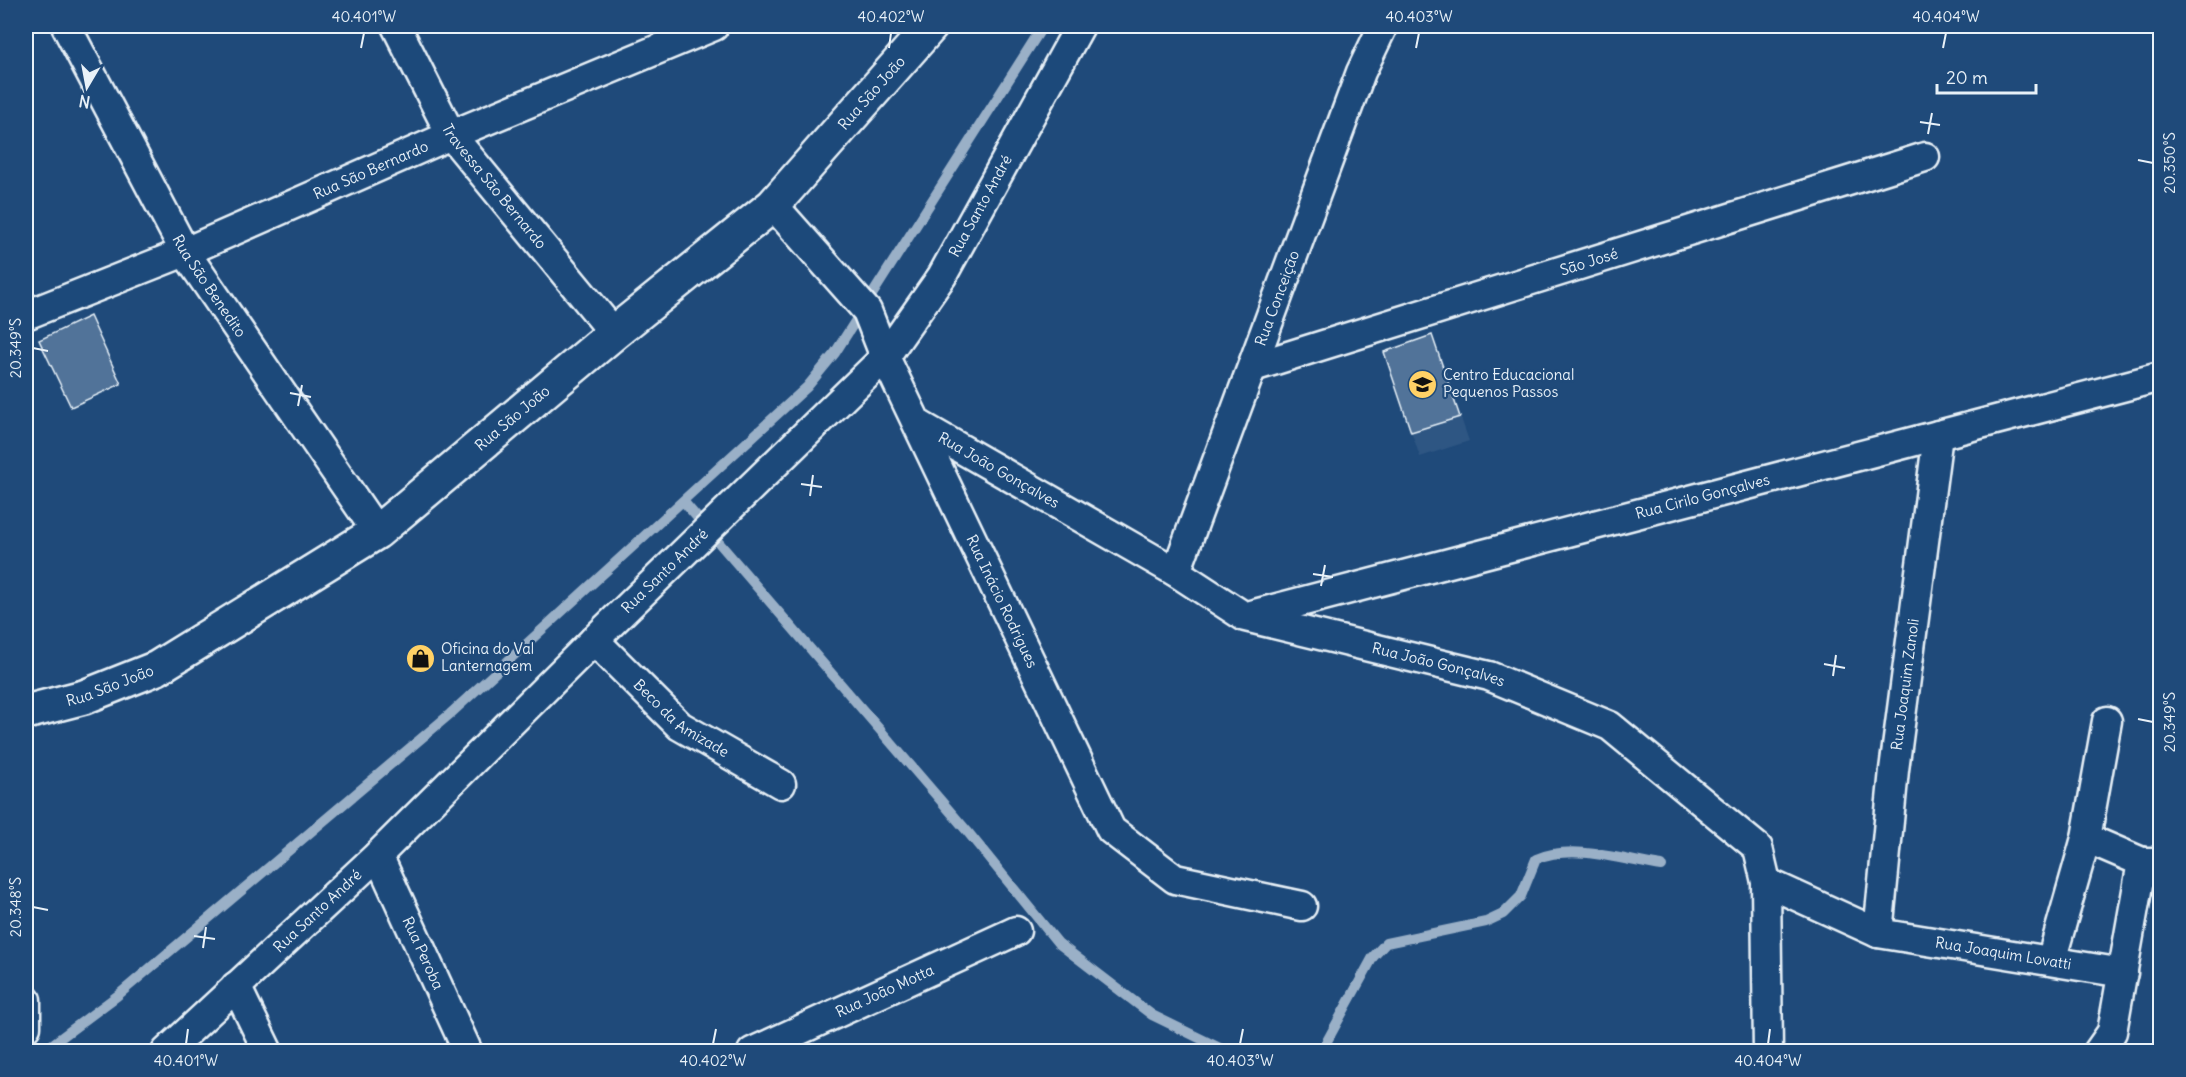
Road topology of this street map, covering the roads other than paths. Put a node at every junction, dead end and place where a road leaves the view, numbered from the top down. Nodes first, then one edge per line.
1 (66, 26) edge
2 (396, 26) edge
3 (714, 26) edge
4 (932, 26) edge
5 (1080, 26) edge
6 (1383, 26) edge
7 (451, 135) junction
8 (1924, 157) dead end
9 (772, 205) junction
10 (185, 252) junction
11 (26, 315) edge
12 (614, 333) junction
13 (885, 357) junction
14 (1253, 367) junction
15 (2160, 377) edge
16 (918, 424) junction
17 (1938, 435) junction
18 (377, 532) junction
19 (1176, 572) junction
20 (1245, 617) junction
21 (594, 640) junction
22 (26, 712) edge
23 (2107, 721) dead end
24 (781, 784) dead end
25 (2086, 838) junction
26 (378, 855) junction
27 (2151, 862) edge
28 (1766, 882) junction
29 (1302, 906) dead end
30 (1016, 931) dead end
31 (1878, 933) junction
32 (2051, 961) junction
33 (2123, 973) junction
34 (236, 986) junction
35 (26, 1000) edge
36 (26, 1027) edge
37 (166, 1052) edge
38 (268, 1052) edge
39 (468, 1052) edge
40 (752, 1052) edge
41 (1768, 1052) edge
42 (2098, 1052) edge

1 - 10 street, Rua São Benedito
2 - 7 street, Travessa São Bernardo
3 - 7 street, Rua São Bernardo
4 - 9 street, Rua São João
5 - 13 street, Rua Santo André
6 - 14 street, Rua Conceição
7 - 10 street, Rua São Bernardo
7 - 12 street, Travessa São Bernardo
8 - 14 street, São José
9 - 12 street, Rua São João
9 - 13 street, Rua Inácio Rodrigues
10 - 11 street, Rua São Bernardo
10 - 18 street, Rua São Benedito
12 - 18 street, Rua São João
13 - 16 street, Rua Inácio Rodrigues
13 - 21 street, Rua Santo André
14 - 19 street, Rua Conceição
15 - 17 street, Rua Cirilo Gonçalves
16 - 19 street, Rua João Gonçalves
16 - 29 street, Rua Inácio Rodrigues
17 - 20 street, Rua Cirilo Gonçalves
17 - 31 street, Rua Joaquim Zanoli
18 - 22 street, Rua São João
19 - 20 street, Rua João Gonçalves
20 - 28 street, Rua João Gonçalves
21 - 24 street, Beco da Amizade
21 - 26 street, Rua Santo André
23 - 25 street
25 - 27 street
25 - 32 street
26 - 34 street, Rua Santo André
26 - 39 street, Rua Peroba
27 - 33 street
28 - 31 street, Rua Joaquim Lovatti
28 - 41 street, Rua João Gonçalves
30 - 40 street, Rua João Motta
31 - 32 street, Rua Joaquim Lovatti
32 - 33 street, Rua Joaquim Lovatti
33 - 42 street
34 - 37 street, Rua Santo André
34 - 38 street
35 - 36 street

